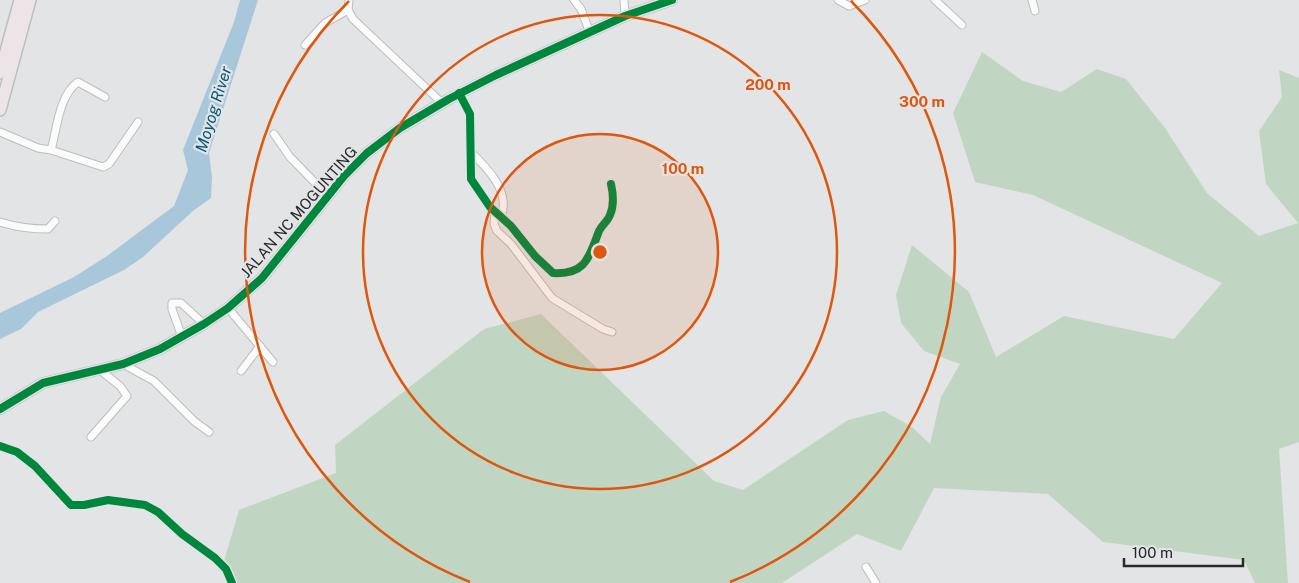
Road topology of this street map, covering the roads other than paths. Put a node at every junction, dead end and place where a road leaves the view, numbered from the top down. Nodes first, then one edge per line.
1 (20, 0) edge
2 (35, 0) edge
3 (349, 0) edge
4 (574, 0) edge
5 (624, 0) edge
6 (672, 0) edge
7 (838, 0) edge
8 (865, 0) edge
9 (935, 0) edge
10 (1032, 0) edge
11 (29, 5) edge
12 (348, 10) junction
13 (1035, 11) dead end
14 (625, 16) junction
15 (962, 25) dead end
16 (590, 32) junction
17 (305, 45) dead end
18 (0, 73) edge
19 (459, 93) junction
20 (105, 97) dead end
21 (442, 102) junction
22 (0, 110) edge
23 (138, 122) dead end
24 (0, 132) edge
25 (274, 134) dead end
26 (51, 150) junction
27 (470, 151) junction
28 (611, 184) dead end
29 (327, 195) junction
30 (498, 215) junction
31 (56, 221) dead end
32 (0, 222) edge
33 (228, 308) junction
34 (204, 324) junction
35 (612, 332) dead end
36 (182, 337) junction
37 (260, 346) junction
38 (273, 362) dead end
39 (123, 364) junction
40 (100, 370) junction
41 (241, 371) dead end
42 (0, 409) edge
43 (209, 432) dead end
44 (92, 437) dead end
45 (0, 446) edge
46 (866, 567) dead end
47 (232, 583) edge
48 (876, 583) edge

1 - 18 main road
2 - 11 street
3 - 12 street
4 - 16 street
5 - 14 street
6 - 14 street, JALAN NC MOGUNTING
7 - 8 street
9 - 15 street
10 - 13 street
11 - 22 main road
12 - 17 street
12 - 21 street
14 - 16 street, JALAN NC MOGUNTING
16 - 19 street, JALAN NC MOGUNTING
19 - 21 street, JALAN NC MOGUNTING
19 - 27 street
20 - 26 street
21 - 29 street, JALAN NC MOGUNTING
23 - 26 street
24 - 26 street
25 - 29 street
27 - 30 street
27 - 30 street
28 - 30 street
29 - 33 street, JALAN NC MOGUNTING
30 - 35 street
31 - 32 street
33 - 34 street, JALAN NC MOGUNTING
33 - 37 street
34 - 36 street, JALAN NC MOGUNTING
34 - 36 street
36 - 39 street, JALAN NC MOGUNTING
37 - 38 street
37 - 41 street
39 - 40 street, JALAN NC MOGUNTING
39 - 43 street
40 - 42 street, JALAN NC MOGUNTING
40 - 44 street
45 - 47 street
46 - 48 street

